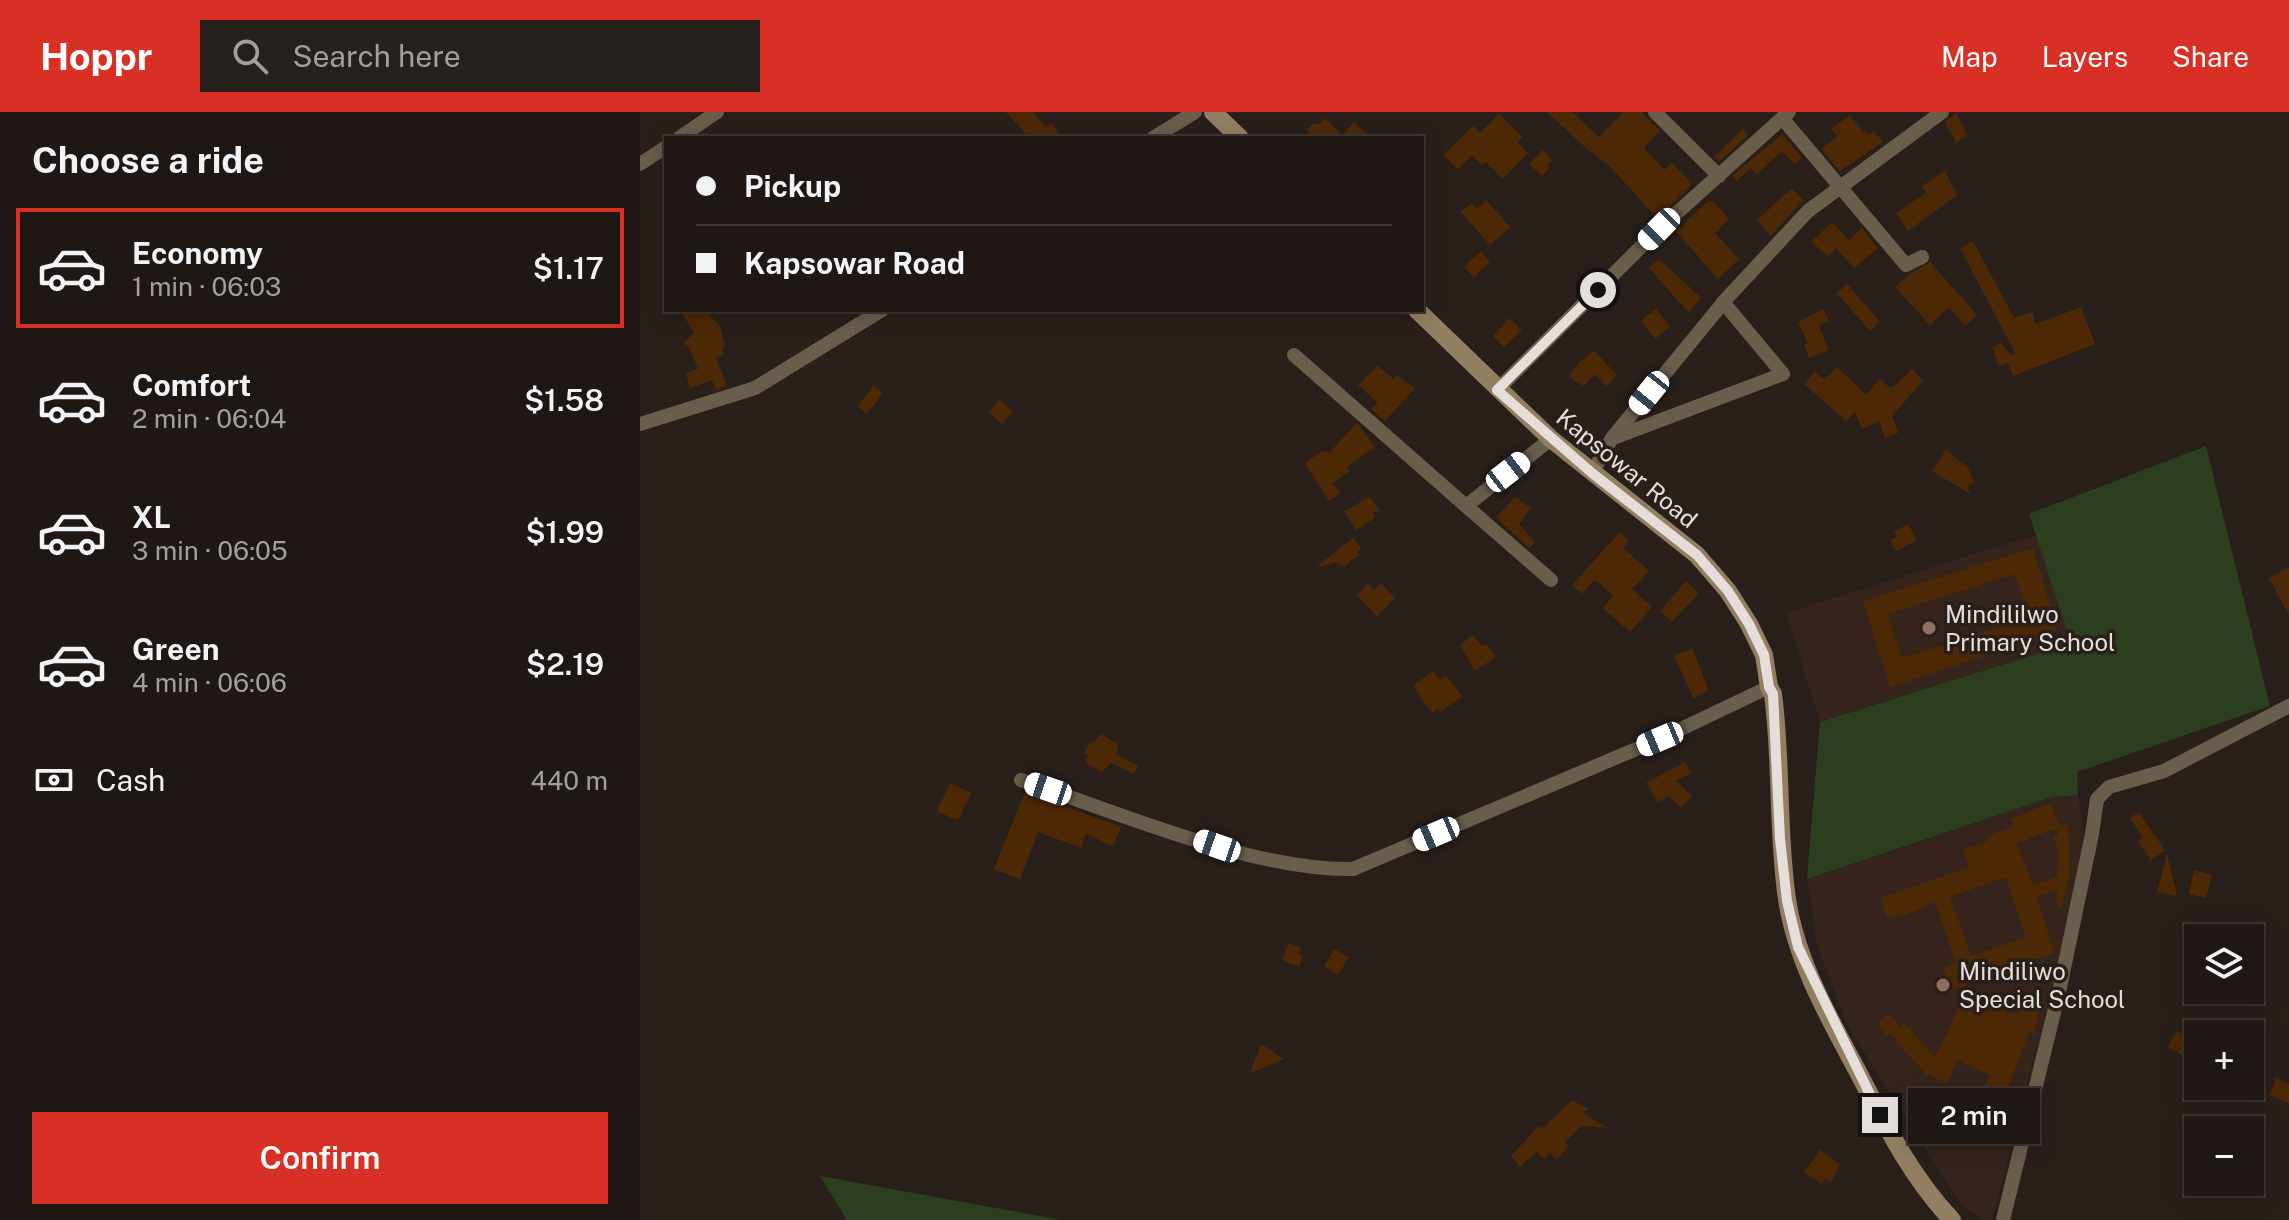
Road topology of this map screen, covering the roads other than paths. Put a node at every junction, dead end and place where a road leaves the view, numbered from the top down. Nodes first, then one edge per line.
1 (717, 112) edge
2 (1195, 112) edge
3 (1213, 112) edge
4 (1655, 112) edge
5 (1942, 112) edge
6 (1785, 115) edge
7 (682, 136) edge
8 (1156, 136) edge
9 (1238, 136) edge
10 (664, 148) edge
11 (640, 164) edge
12 (1719, 176) junction
13 (1840, 186) junction
14 (1922, 257) dead end
15 (1723, 302) junction
16 (879, 312) edge
17 (1419, 312) edge
18 (1294, 355) dead end
19 (1497, 390) junction
20 (640, 424) edge
21 (1612, 438) junction
22 (1551, 439) junction
23 (1592, 473) junction
24 (1466, 506) junction
25 (1551, 580) dead end
26 (1769, 687) junction
27 (2289, 706) edge
28 (1021, 780) dead end
29 (1952, 1220) edge
30 (2003, 1220) edge

1 - 7 street
2 - 8 street
3 - 9 main road
4 - 12 street
5 - 13 street
6 - 12 street
6 - 13 street
10 - 11 street
12 - 19 street
13 - 14 street
13 - 15 street
15 - 21 street
15 - 21 street
16 - 20 street
17 - 19 main road, Kapsowar Road
18 - 24 street
19 - 22 main road, Kapsowar Road
21 - 23 street
22 - 23 main road, Kapsowar Road
22 - 24 street
23 - 26 main road, Kapsowar Road
24 - 25 street
26 - 28 street
26 - 29 main road, Kapsowar Road
27 - 30 street

